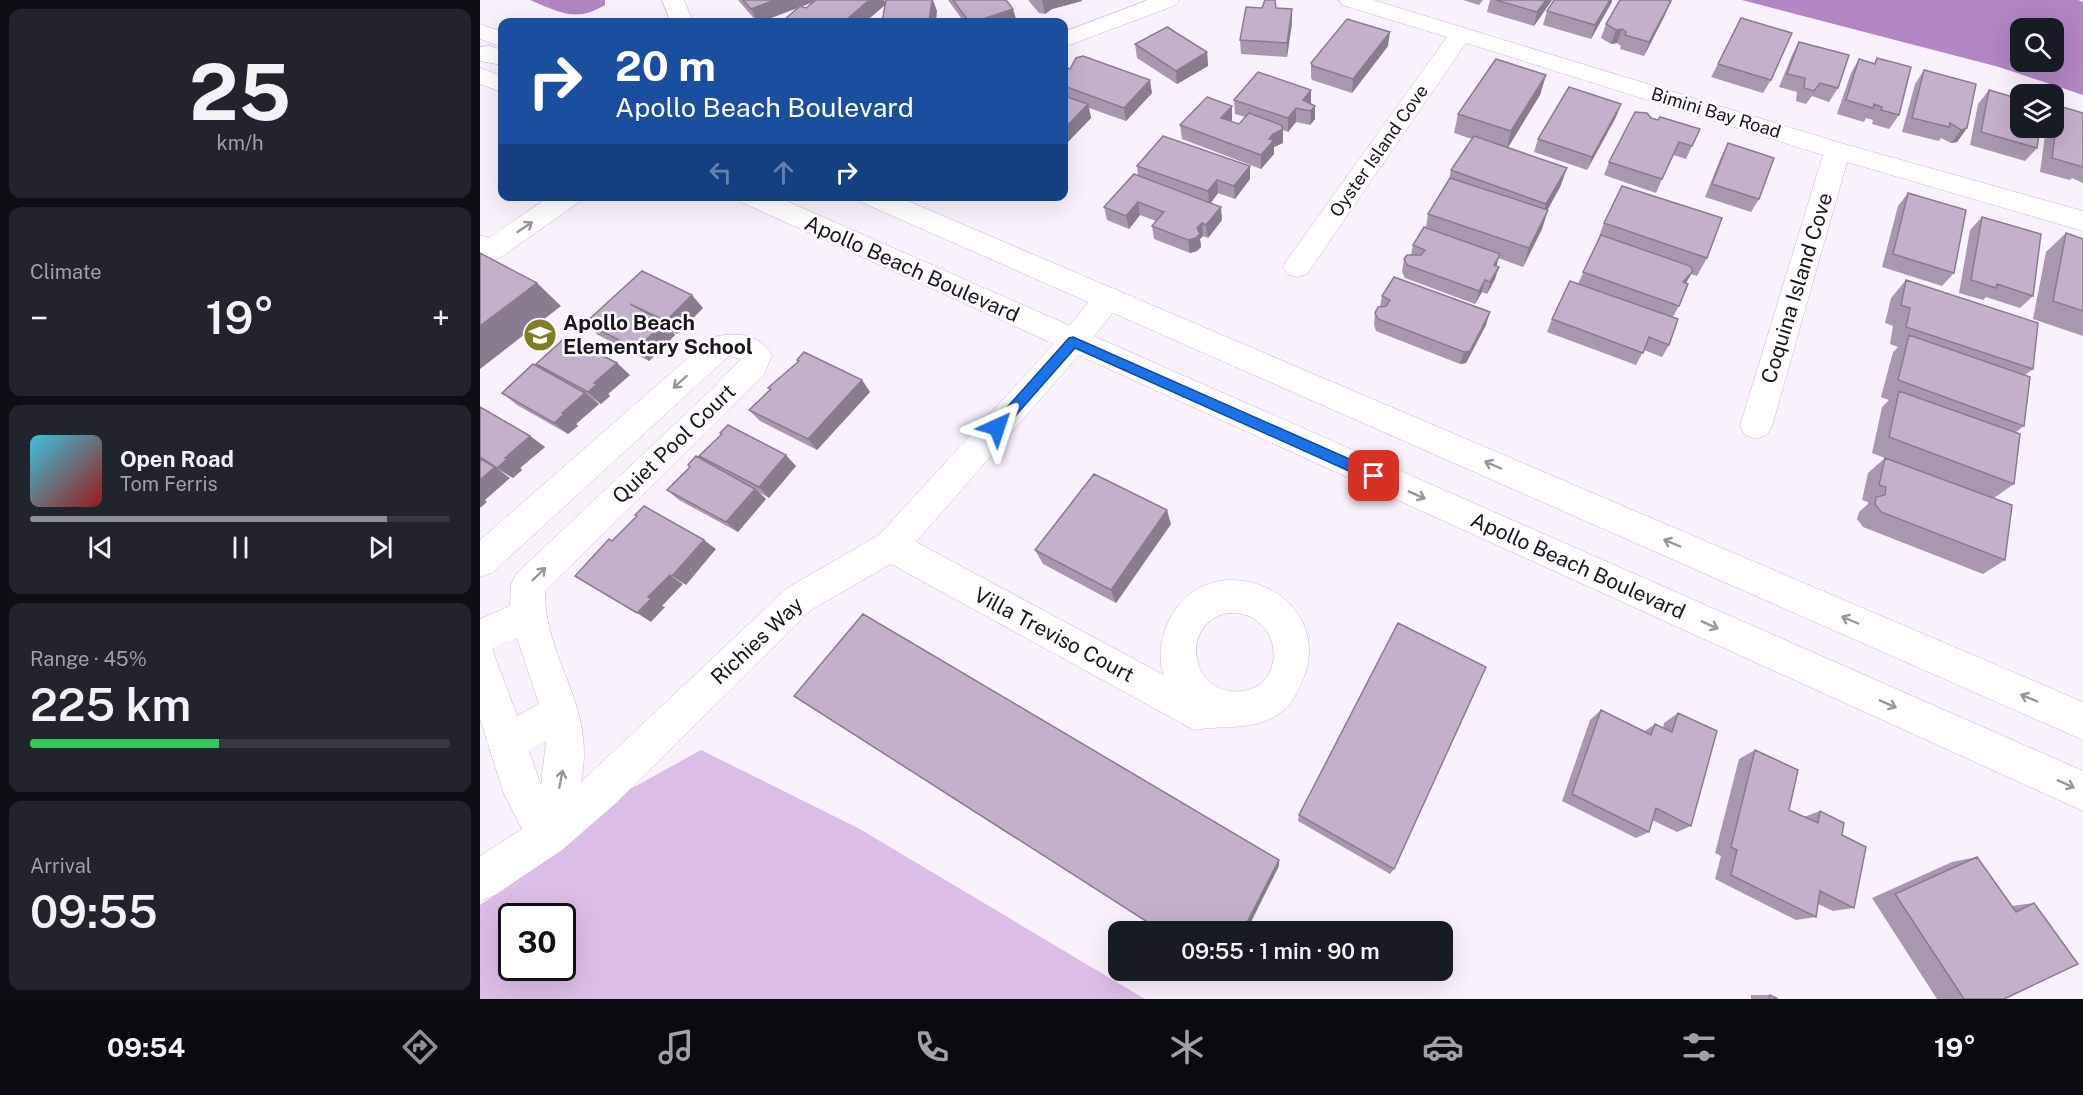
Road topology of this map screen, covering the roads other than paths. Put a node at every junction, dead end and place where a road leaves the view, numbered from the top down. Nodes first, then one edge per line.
1 (673, 0) edge
2 (1168, 0) edge
3 (1350, 0) edge
4 (680, 18) edge
5 (480, 31) edge
6 (1460, 35) junction
7 (498, 38) edge
8 (1068, 38) edge
9 (480, 54) edge
10 (498, 56) edge
11 (480, 75) edge
12 (498, 83) edge
13 (1837, 151) junction
14 (563, 201) edge
15 (761, 201) edge
16 (882, 201) edge
17 (2083, 222) edge
18 (480, 245) edge
19 (1297, 267) dead end
20 (1108, 298) junction
21 (1073, 342) junction
22 (1756, 426) dead end
23 (891, 546) junction
24 (480, 562) edge
25 (526, 616) junction
26 (480, 637) edge
27 (480, 662) edge
28 (1220, 707) dead end
29 (561, 712) junction
30 (2083, 721) edge
31 (507, 742) junction
32 (2083, 791) edge
33 (548, 836) junction
34 (480, 880) edge

1 - 4 street
2 - 8 street
3 - 6 street, Bimini Bay Road
5 - 7 street
6 - 13 street, Bimini Bay Road
6 - 19 street, Oyster Island Cove
9 - 10 street
11 - 12 street
13 - 17 street, Bimini Bay Road
13 - 22 street, Coquina Island Cove
18 -> 14 street
15 - 21 street, Apollo Beach Boulevard
16 - 20 street
20 - 21 street
30 -> 20 street
21 - 23 street, Richies Way
21 -> 32 street, Apollo Beach Boulevard
23 - 28 street, Villa Treviso Court
23 - 33 street, Richies Way
25 -> 24 street, Quiet Pool Court
25 - 26 street
25 - 29 street, Quiet Pool Court
27 - 31 street
29 - 31 street
33 -> 29 street, Quiet Pool Court
31 - 33 street
33 - 34 street, Richies Way

